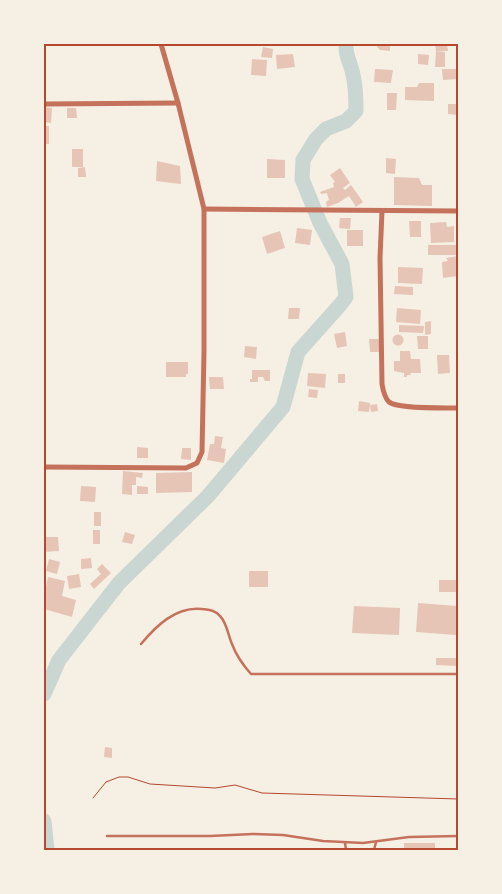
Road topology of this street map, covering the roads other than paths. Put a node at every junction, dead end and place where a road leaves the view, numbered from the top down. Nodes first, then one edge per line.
1 (161, 44) edge
2 (178, 103) junction
3 (44, 104) edge
4 (204, 209) junction
5 (382, 210) junction
6 (458, 211) edge
7 (458, 408) edge
8 (44, 467) edge
9 (141, 644) dead end
10 (458, 674) edge
11 (107, 836) dead end
12 (458, 836) edge
13 (376, 842) junction
14 (344, 843) junction
15 (346, 850) edge
16 (374, 850) edge

1 - 2 street
2 - 3 street
2 - 4 street
4 - 5 street
4 - 8 street
5 - 6 street
5 - 7 street
9 - 10 lane
11 - 14 lane
12 - 13 lane
13 - 14 lane
13 - 16 lane
14 - 15 lane

